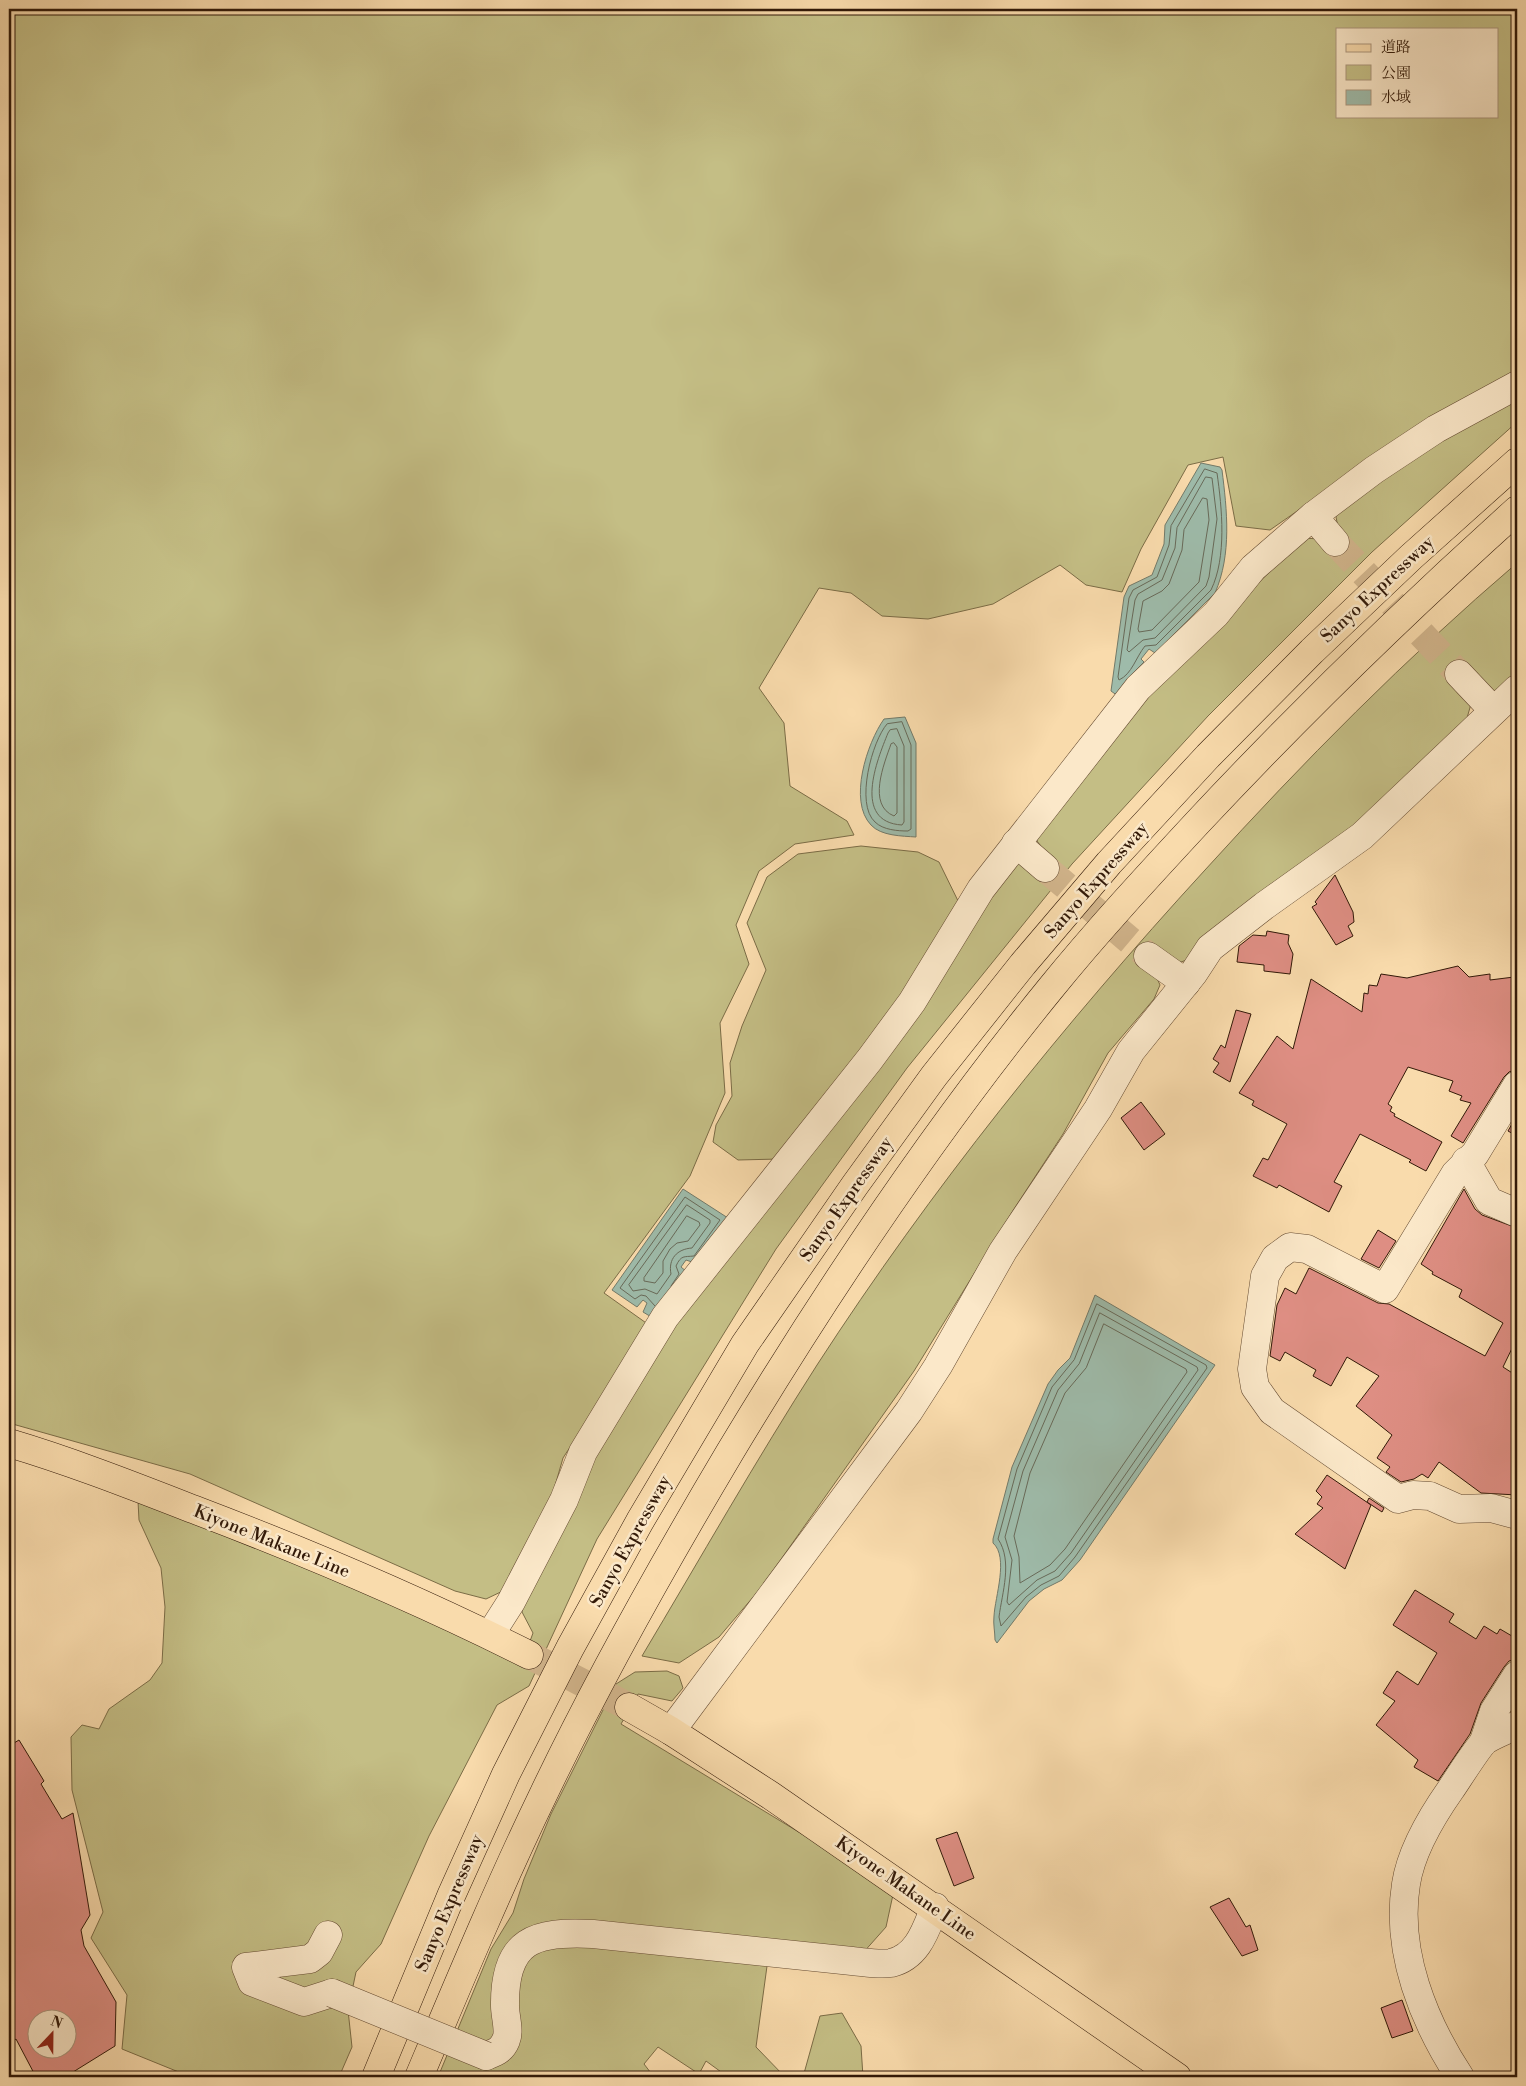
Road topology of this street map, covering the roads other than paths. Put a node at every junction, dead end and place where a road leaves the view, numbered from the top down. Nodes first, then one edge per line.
1 (1517, 385) edge
2 (1517, 462) edge
3 (1517, 510) edge
4 (1313, 516) junction
5 (1335, 542) tunnel mouth
6 (1459, 674) tunnel mouth
7 (1517, 689) edge
8 (1493, 710) junction
9 (1016, 843) junction
10 (1045, 868) tunnel mouth
11 (1148, 956) tunnel mouth
12 (1186, 983) junction
13 (1517, 1085) edge
14 (1466, 1162) junction
15 (1517, 1213) edge
16 (9, 1443) edge
17 (1517, 1515) edge
18 (490, 1635) junction
19 (529, 1655) tunnel mouth
20 (1517, 1675) edge
21 (629, 1707) tunnel mouth
22 (1517, 1726) edge
23 (671, 1731) junction
24 (1484, 1741) junction
25 (935, 1907) junction
26 (328, 1935) dead end
27 (376, 2077) edge
28 (419, 2077) edge
29 (1177, 2077) edge
30 (1460, 2077) edge

1 - 4 street
2 - 27 main road, Sanyo Expressway
3 - 28 main road, Sanyo Expressway
4 - 5 street
4 - 9 street
6 - 8 street
7 - 8 street
8 - 12 street
9 - 10 street
9 - 18 street
11 - 12 street
12 - 23 street
13 - 14 street
14 - 15 street
14 - 17 street
16 - 18 main road, Kiyone Makane Line
18 - 19 main road, Kiyone Makane Line
20 - 24 street
21 - 23 main road, Kiyone Makane Line
22 - 24 street
23 - 25 main road, Kiyone Makane Line
24 - 30 street
25 - 26 street, bridge
25 - 29 main road, Kiyone Makane Line

